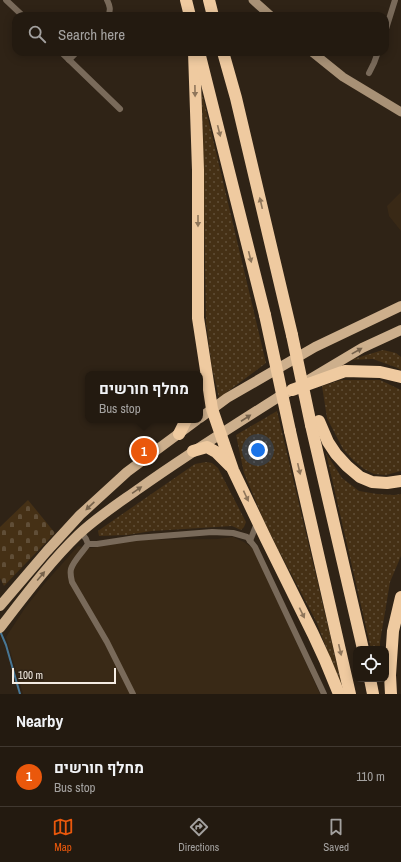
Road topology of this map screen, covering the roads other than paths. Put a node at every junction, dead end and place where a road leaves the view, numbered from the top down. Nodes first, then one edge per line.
1 (6, 0) edge
2 (107, 0) edge
3 (186, 0) edge
4 (208, 0) edge
5 (253, 0) edge
6 (395, 0) edge
7 (19, 12) edge
8 (110, 12) edge
9 (189, 12) edge
10 (212, 12) edge
11 (266, 12) edge
12 (389, 19) edge
13 (65, 56) edge
14 (73, 56) edge
15 (194, 56) edge
16 (200, 56) edge
17 (224, 56) edge
18 (317, 56) edge
19 (377, 56) edge
20 (69, 60) junction
21 (369, 74) dead end
22 (120, 109) dead end
23 (401, 112) edge
24 (401, 306) edge
25 (198, 318) junction
26 (401, 330) edge
27 (200, 371) edge
28 (401, 377) edge
29 (292, 390) junction
30 (212, 409) junction
31 (203, 416) edge
32 (184, 423) edge
33 (193, 423) edge
34 (315, 423) junction
35 (178, 434) junction
36 (220, 434) junction
37 (193, 451) junction
38 (233, 470) junction
39 (401, 481) edge
40 (258, 522) junction
41 (81, 532) junction
42 (250, 541) junction
43 (88, 544) junction
44 (401, 597) edge
45 (3, 602) edge
46 (0, 628) edge
47 (362, 646) edge
48 (371, 682) edge
49 (133, 694) edge
50 (324, 694) edge
51 (339, 694) edge
52 (350, 694) edge
53 (373, 694) edge
54 (392, 694) edge

1 - 7 street
2 - 8 street
3 - 9 highway
4 - 10 highway
5 - 11 main road
6 - 12 street
13 - 20 street
14 - 20 street
15 -> 25 highway
16 -> 52 highway, bridge
34 -> 17 highway, bridge
18 - 23 main road
19 - 21 street
20 - 22 street
24 - 30 main road
25 - 27 highway
25 - 30 highway
29 -> 26 main road
28 - 29 highway
36 -> 29 main road
30 - 31 main road
30 - 36 highway
32 - 35 highway
33 - 35 main road
34 - 39 highway
34 - 47 highway
35 -> 45 main road
36 - 37 main road
36 - 38 highway
37 - 38 highway
41 -> 37 main road
38 -> 40 highway
40 - 42 street
40 -> 51 highway
41 - 43 street
46 -> 41 main road
42 - 43 street
42 - 50 street
43 - 49 street
44 - 54 highway
48 - 53 highway

